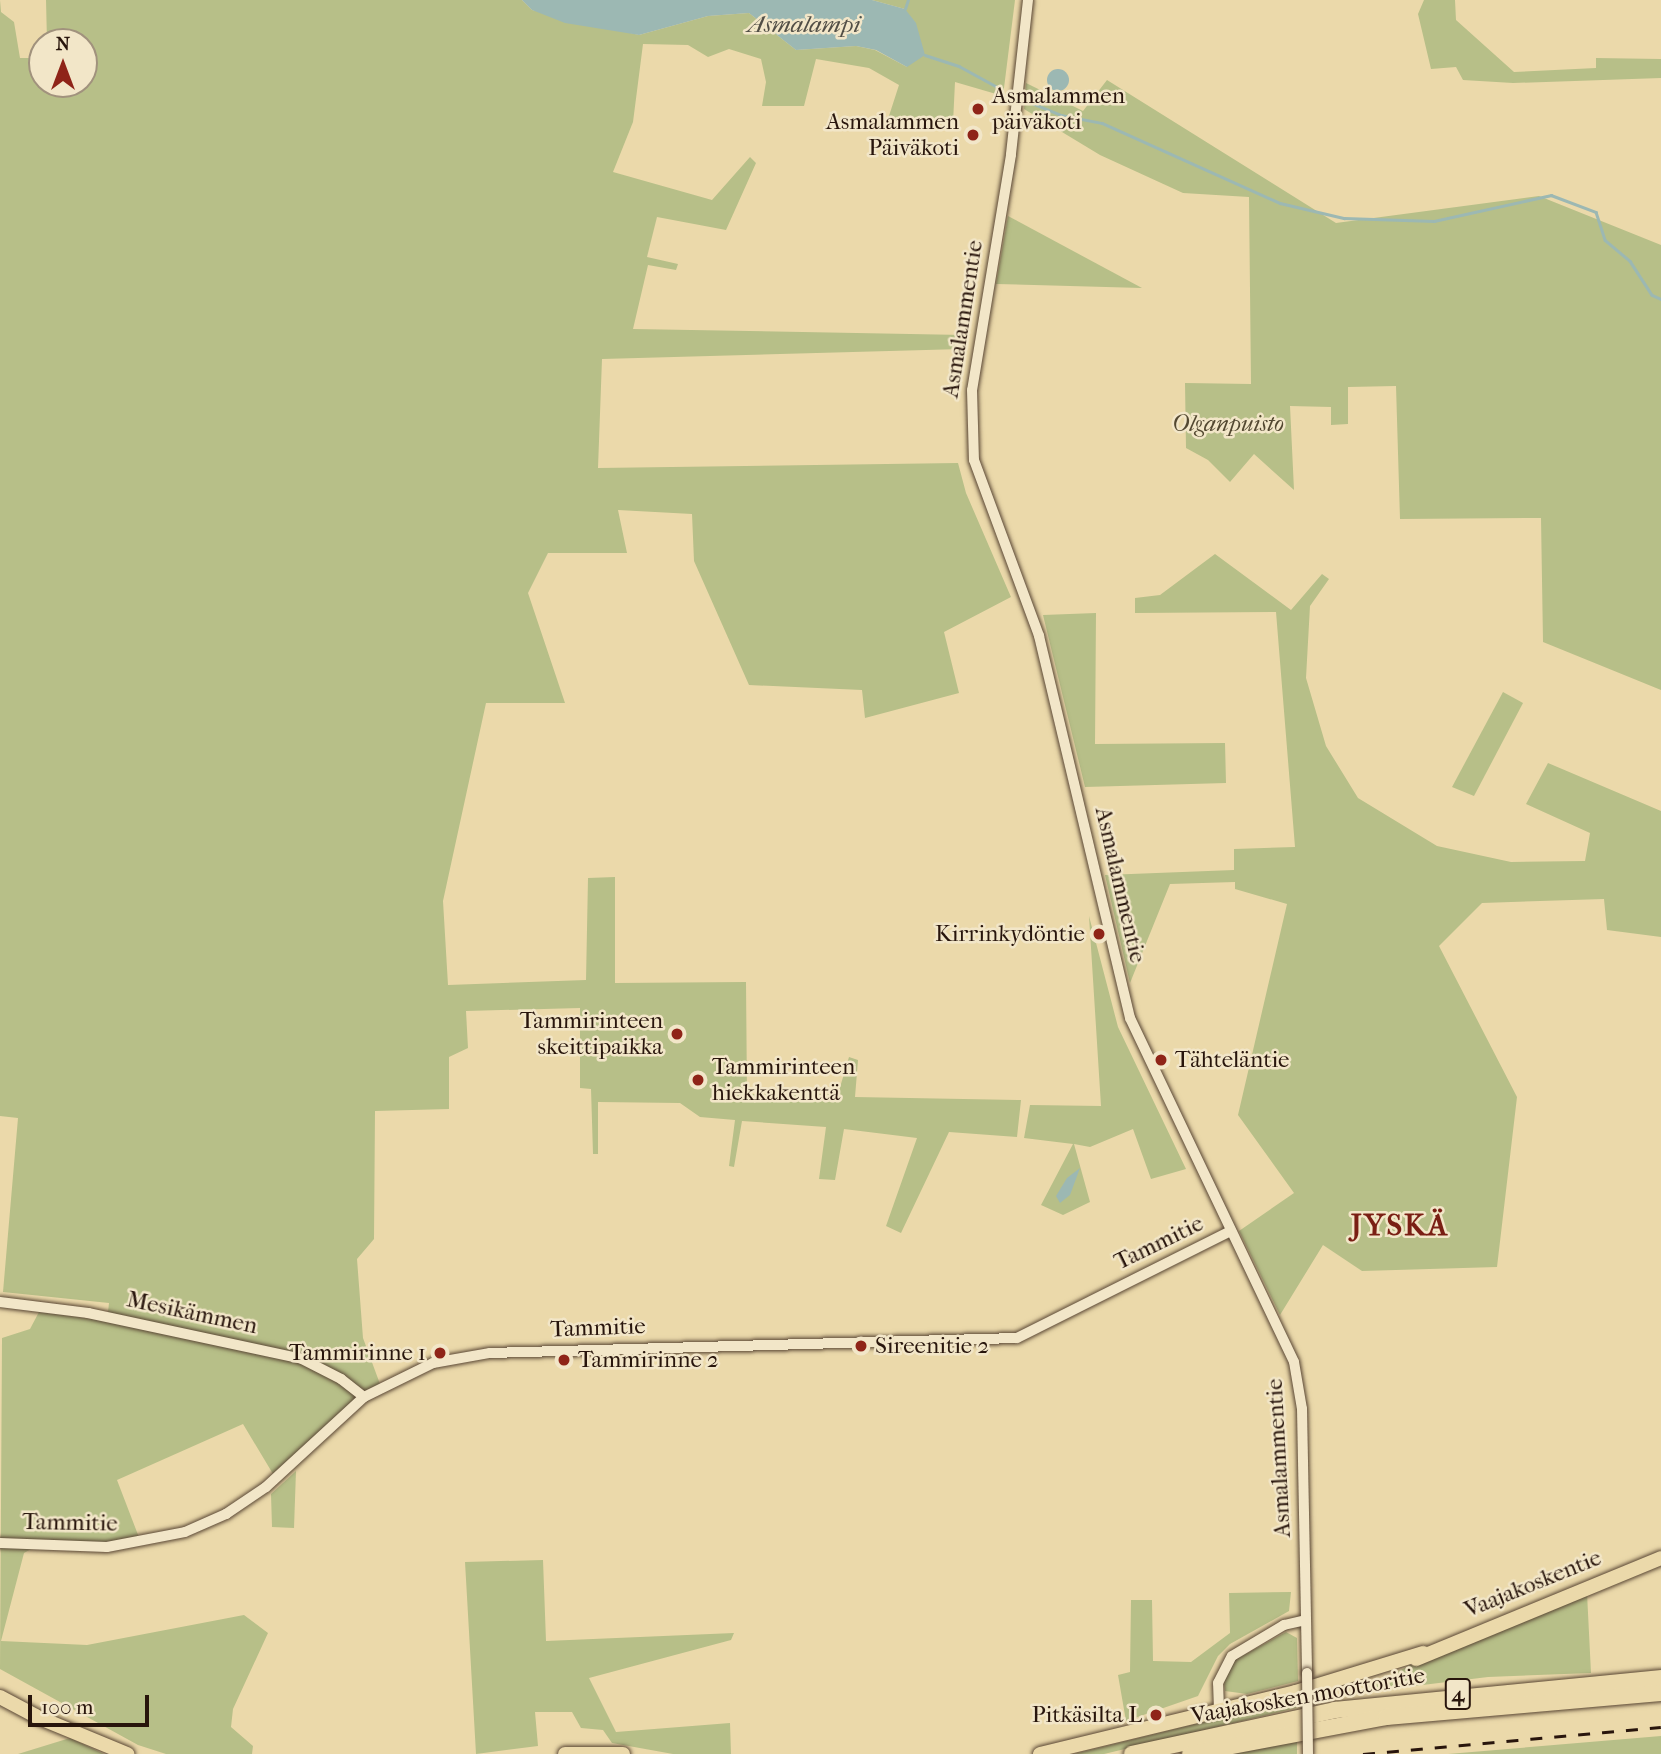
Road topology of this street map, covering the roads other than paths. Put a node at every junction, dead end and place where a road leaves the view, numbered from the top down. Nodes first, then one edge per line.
1 (1028, 0) edge
2 (1231, 1231) junction
3 (0, 1302) edge
4 (363, 1398) junction
5 (0, 1543) edge
6 (1661, 1558) edge
7 (1304, 1620) junction
8 (1661, 1678) edge
9 (0, 1688) edge
10 (1661, 1693) edge
11 (0, 1697) edge
12 (1219, 1710) junction
13 (55, 1722) junction
14 (127, 1754) edge
15 (565, 1754) edge
16 (623, 1754) edge
17 (1040, 1754) edge
18 (1132, 1754) edge
19 (1190, 1754) edge
20 (1308, 1754) edge

1 - 2 street, Asmalammentie
2 - 4 street, Tammitie
2 - 7 street, Asmalammentie
3 - 4 street, Mesikämmen
4 - 5 street, Tammitie
6 - 12 main road, Vaajakoskentie
7 - 12 street
7 - 20 street, Asmalammentie, bridge
8 - 18 highway, Vaajakosken moottoritie / 4
9 - 13 main road
10 - 19 highway, Vaajakosken moottoritie / 4
11 - 13 main road
12 - 17 main road, Vaajakoskentie
13 - 14 main road
15 - 16 main road

